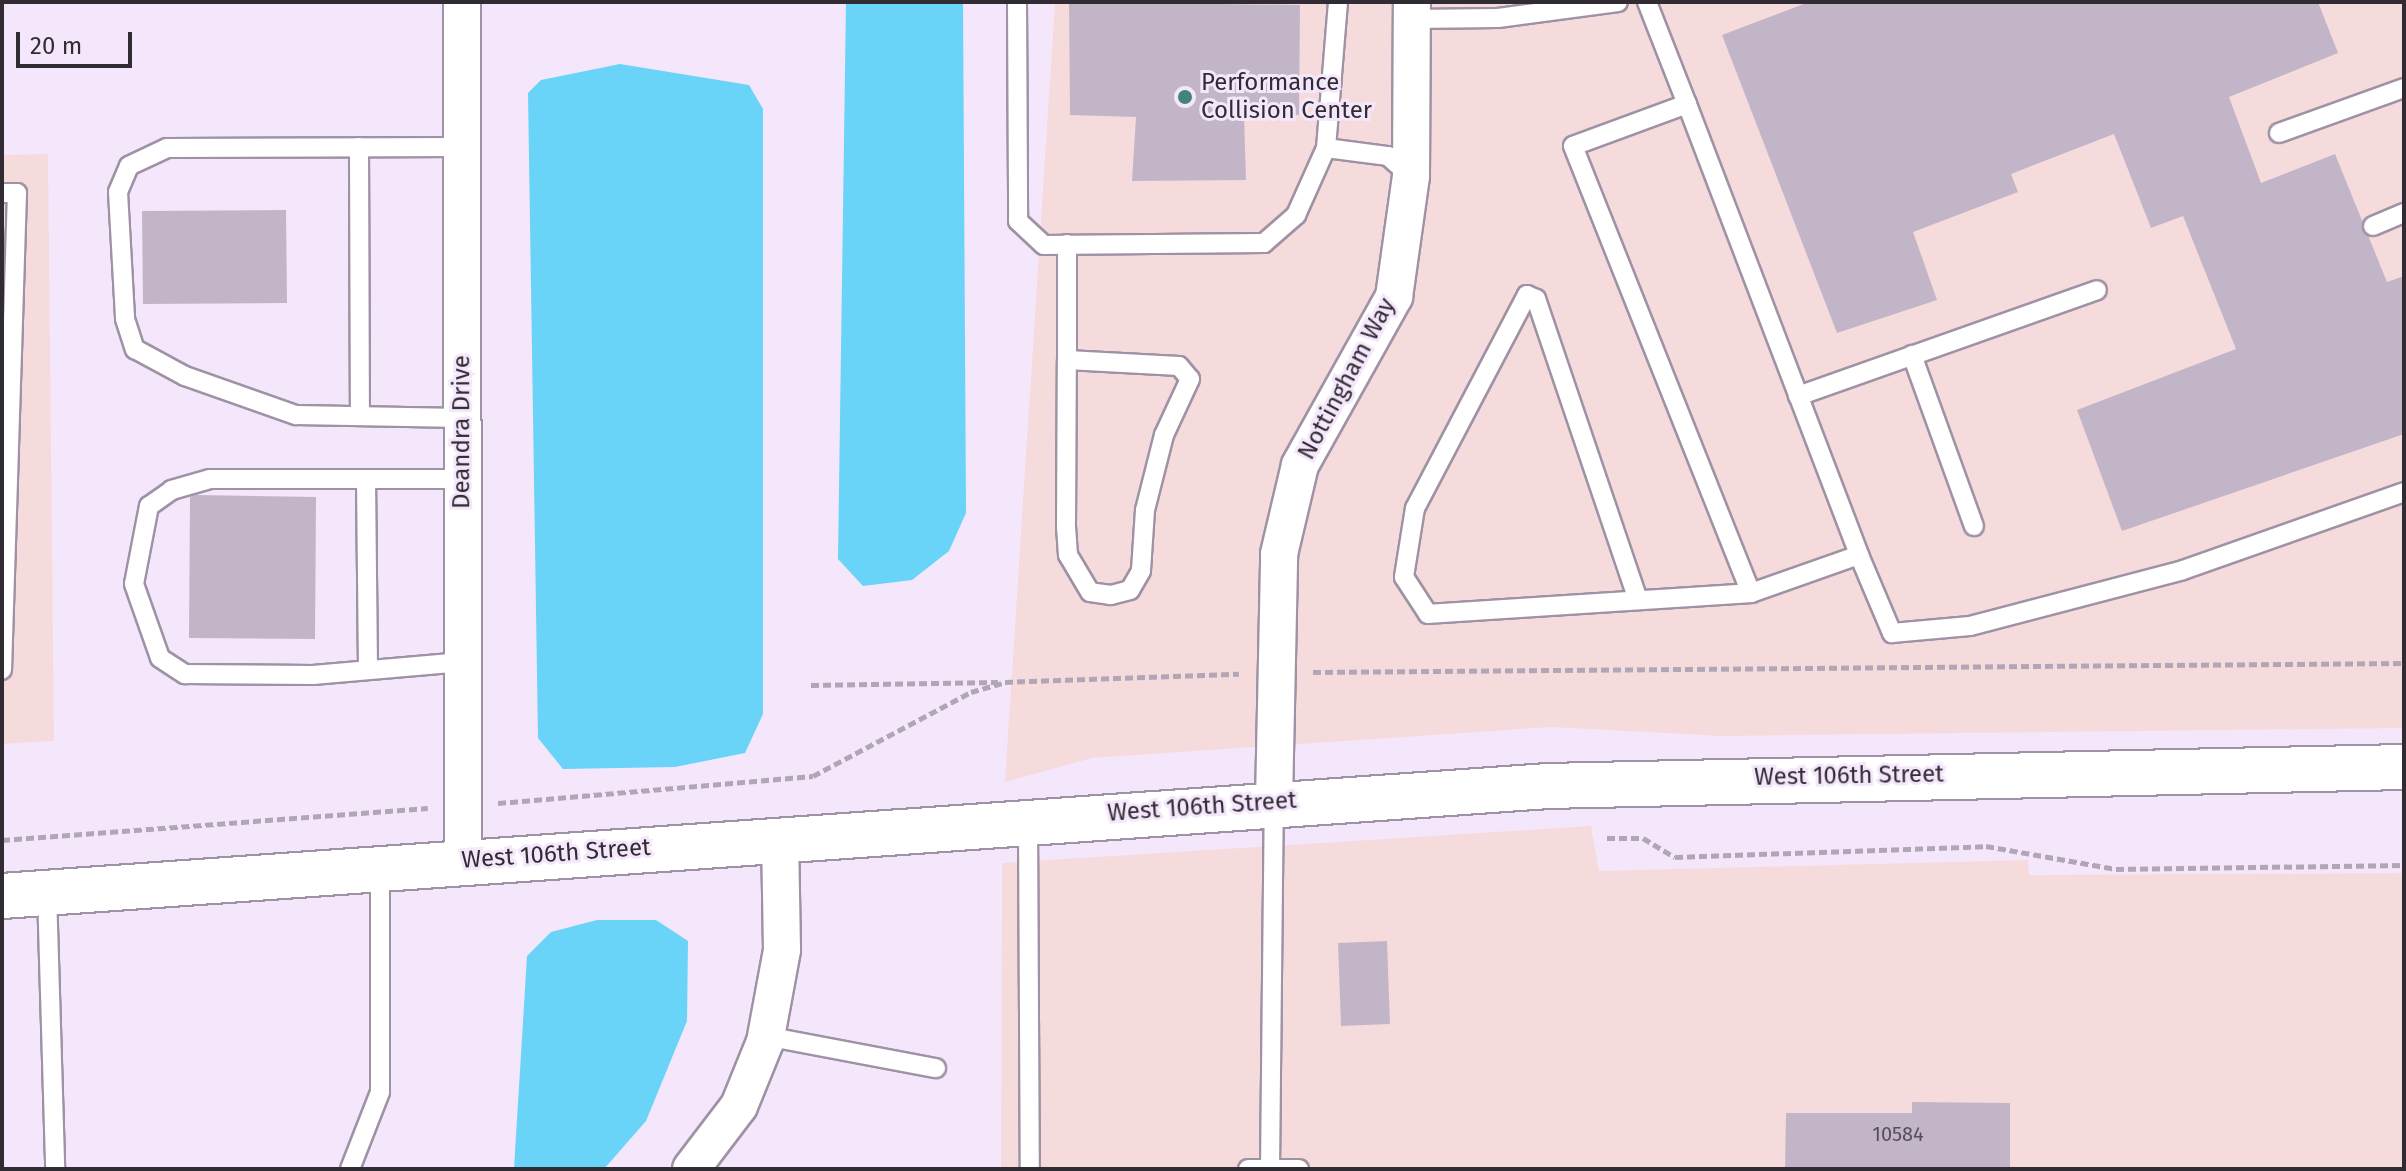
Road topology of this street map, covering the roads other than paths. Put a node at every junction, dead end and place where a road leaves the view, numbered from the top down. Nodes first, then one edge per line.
1 (462, 2) edge
2 (1017, 2) edge
3 (1338, 2) edge
4 (1618, 2) edge
5 (1647, 2) edge
6 (1584, 4) edge
7 (1412, 10) edge
8 (2404, 88) edge
9 (1687, 104) junction
10 (2279, 133) dead end
11 (359, 147) junction
12 (462, 147) junction
13 (1326, 148) junction
14 (1411, 176) junction
15 (2, 193) edge
16 (2404, 213) edge
17 (2373, 226) dead end
18 (1067, 244) junction
19 (2097, 290) dead end
20 (1912, 355) junction
21 (1067, 360) junction
22 (1798, 396) junction
23 (360, 416) junction
24 (462, 418) junction
25 (366, 479) junction
26 (462, 479) junction
27 (2404, 492) edge
28 (1974, 526) dead end
29 (1859, 555) junction
30 (1751, 593) junction
31 (1638, 600) junction
32 (462, 662) junction
33 (2, 669) edge
34 (368, 670) junction
35 (2404, 767) edge
36 (1274, 802) junction
37 (1028, 819) junction
38 (780, 838) junction
39 (463, 861) junction
40 (380, 867) junction
41 (47, 892) junction
42 (2, 896) edge
43 (766, 1036) junction
44 (936, 1068) dead end
45 (55, 1169) edge
46 (350, 1169) edge
47 (691, 1169) edge
48 (1030, 1169) edge
49 (1248, 1169) edge
50 (1270, 1169) edge
51 (1299, 1169) edge

1 - 12 street, Deandra Drive
2 - 18 lane
3 - 13 lane
4 - 6 lane
5 - 9 lane
6 - 7 lane
7 - 14 street, Nottingham Way
8 - 10 lane
9 - 22 lane
9 - 30 lane
11 - 12 lane
11 - 23 lane
11 - 23 lane
12 - 24 street, Deandra Drive
13 - 14 lane
13 - 18 lane
14 - 36 street, Nottingham Way
15 - 33 lane
16 - 17 lane
18 - 21 lane
19 - 20 lane
20 - 22 lane
20 - 28 lane
21 - 21 lane
22 - 29 lane
23 - 24 lane
24 - 26 street, Deandra Drive
25 - 26 lane
25 - 34 lane
25 - 34 lane
26 - 32 street, Deandra Drive
27 - 29 lane
29 - 30 lane
30 - 31 lane
31 - 31 lane
32 - 34 lane
32 - 39 street, Deandra Drive
35 - 36 street, West 106th Street
36 - 37 street, West 106th Street
36 - 50 lane
37 - 38 street, West 106th Street
37 - 48 lane
38 - 39 street, West 106th Street
38 - 43 street
39 - 40 street, West 106th Street
40 - 41 street, West 106th Street
40 - 46 lane
41 - 42 street, West 106th Street
41 - 45 lane
43 - 44 lane
43 - 47 street
49 - 50 lane
50 - 51 lane

